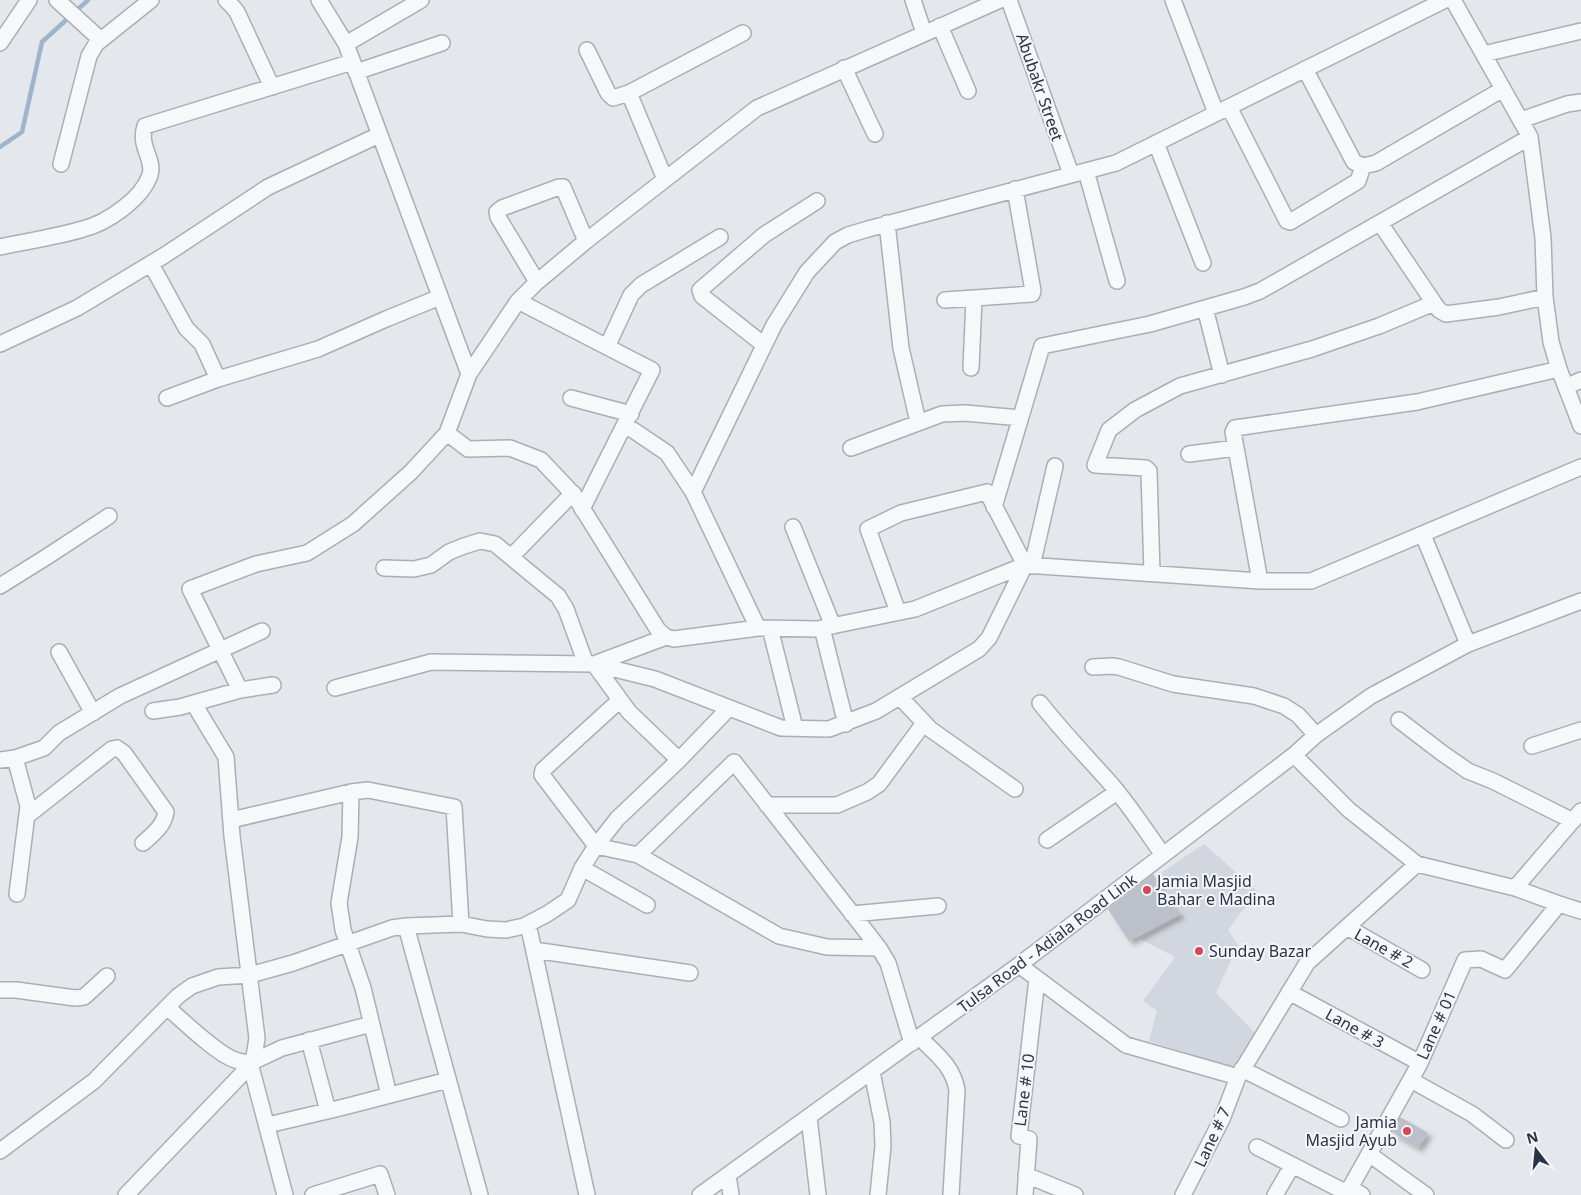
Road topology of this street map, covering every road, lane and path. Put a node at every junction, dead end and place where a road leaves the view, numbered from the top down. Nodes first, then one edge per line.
1 (29, 0) edge
2 (57, 0) edge
3 (151, 0) edge
4 (226, 0) edge
5 (319, 0) edge
6 (913, 0) edge
7 (1000, 0) edge
8 (1009, 0) edge
9 (1173, 0) edge
10 (1444, 0) edge
11 (1453, 0) edge
12 (414, 2) edge
13 (940, 26) junction
14 (1581, 31) edge
15 (743, 33) dead end
16 (924, 33) junction
17 (101, 40) junction
18 (442, 42) dead end
19 (0, 44) edge
20 (346, 44) junction
21 (587, 50) dead end
22 (1484, 54) junction
23 (354, 67) junction
24 (844, 68) junction
25 (1305, 69) junction
26 (272, 87) junction
27 (1503, 89) junction
28 (968, 91) dead end
29 (629, 93) junction
30 (1581, 102) edge
31 (1222, 110) junction
32 (1521, 120) junction
33 (875, 134) dead end
34 (379, 135) junction
35 (1530, 137) junction
36 (1156, 143) junction
37 (61, 164) dead end
38 (1363, 166) junction
39 (1086, 170) junction
40 (1071, 174) junction
41 (665, 179) junction
42 (1015, 189) junction
43 (817, 201) dead end
44 (887, 223) junction
45 (1380, 223) junction
46 (720, 237) dead end
47 (586, 241) junction
48 (0, 247) edge
49 (1203, 263) dead end
50 (151, 264) junction
51 (1117, 281) dead end
52 (537, 282) junction
53 (440, 297) junction
54 (1545, 297) junction
55 (974, 299) junction
56 (518, 300) junction
57 (945, 300) dead end
58 (1434, 303) junction
59 (1205, 308) junction
60 (0, 344) edge
61 (764, 345) junction
62 (608, 347) junction
63 (971, 368) dead end
64 (1559, 369) junction
65 (469, 374) junction
66 (1222, 375) junction
67 (218, 379) junction
68 (1581, 380) edge
69 (1566, 386) junction
70 (167, 398) dead end
71 (571, 398) dead end
72 (1020, 418) junction
73 (627, 420) junction
74 (918, 422) junction
75 (1581, 426) edge
76 (447, 433) junction
77 (851, 448) dead end
78 (1236, 448) junction
79 (1189, 454) dead end
80 (1055, 466) dead end
81 (1581, 467) edge
82 (693, 492) junction
83 (572, 494) junction
84 (994, 507) junction
85 (582, 509) junction
86 (109, 516) dead end
87 (793, 527) dead end
88 (1422, 535) junction
89 (511, 557) junction
90 (1029, 566) junction
91 (384, 568) dead end
92 (1152, 574) junction
93 (2, 581) edge
94 (1260, 581) junction
95 (1581, 601) edge
96 (898, 612) junction
97 (827, 627) junction
98 (764, 628) junction
99 (262, 631) dead end
100 (666, 637) junction
101 (1468, 644) junction
102 (221, 649) junction
103 (59, 652) dead end
104 (590, 664) junction
105 (1093, 667) dead end
106 (273, 685) dead end
107 (336, 688) dead end
108 (240, 690) junction
109 (900, 697) junction
110 (620, 700) junction
111 (1040, 704) dead end
112 (729, 708) junction
113 (196, 709) dead end
114 (153, 711) dead end
115 (92, 713) junction
116 (1399, 720) dead end
117 (924, 723) junction
118 (846, 724) junction
119 (795, 728) junction
120 (1581, 730) edge
121 (1316, 735) junction
122 (1532, 746) dead end
123 (1294, 755) junction
124 (8, 759) edge
125 (679, 760) junction
126 (1015, 789) dead end
127 (351, 792) junction
128 (1118, 792) junction
129 (767, 805) junction
130 (26, 816) junction
131 (1577, 816) edge
132 (231, 820) junction
133 (1047, 840) dead end
134 (143, 843) dead end
135 (596, 846) junction
136 (638, 855) junction
137 (1163, 855) junction
138 (1416, 864) junction
139 (582, 868) junction
140 (1515, 888) junction
141 (17, 894) dead end
142 (1559, 904) junction
143 (647, 905) dead end
144 (938, 906) dead end
145 (1581, 911) edge
146 (852, 914) junction
147 (462, 924) junction
148 (528, 924) junction
149 (406, 926) junction
150 (1347, 927) junction
151 (348, 943) junction
152 (879, 948) junction
153 (534, 950) junction
154 (1019, 965) junction
155 (1422, 970) dead end
156 (690, 973) dead end
157 (250, 975) junction
158 (107, 976) dead end
159 (1037, 979) junction
160 (0, 990) edge
161 (1289, 992) junction
162 (167, 1007) junction
163 (371, 1024) junction
164 (309, 1040) junction
165 (916, 1040) junction
166 (250, 1063) junction
167 (1420, 1064) junction
168 (872, 1072) junction
169 (1240, 1073) junction
170 (448, 1080) junction
171 (1411, 1080) junction
172 (389, 1095) junction
173 (328, 1111) junction
174 (809, 1117) junction
175 (1341, 1119) dead end
176 (268, 1124) junction
177 (1506, 1140) dead end
178 (1257, 1147) dead end
179 (0, 1151) edge
180 (1369, 1154) junction
181 (1292, 1166) junction
182 (728, 1174) junction
183 (1026, 1175) junction
184 (1357, 1190) edge
185 (126, 1195) edge
186 (285, 1195) edge
187 (313, 1195) edge
188 (387, 1195) edge
189 (480, 1195) edge
190 (587, 1195) edge
191 (700, 1195) edge
192 (731, 1195) edge
193 (818, 1195) edge
194 (878, 1195) edge
195 (951, 1195) edge
196 (1025, 1195) edge
197 (1075, 1195) edge
198 (1184, 1195) edge
199 (1275, 1195) edge
200 (1426, 1195) edge

1 - 19 street
2 - 17 street
3 - 17 street
4 - 26 street
5 - 20 street
6 - 16 street
7 - 13 street
8 - 40 street, Abubakr Street
9 - 31 street
10 - 25 street
11 - 22 street
12 - 20 street
13 - 16 street
13 - 28 street
14 - 22 street
15 - 29 street
16 - 24 street
17 - 37 street
18 - 23 street
20 - 23 street
21 - 29 street
22 - 27 street
23 - 26 street
23 - 34 street
24 - 33 street
24 - 41 street
25 - 31 street
25 - 38 street
26 - 48 street
27 - 32 street
27 - 38 street
29 - 41 street
30 - 32 street
31 - 36 street
31 - 38 street
32 - 35 street
34 - 50 street
34 - 53 street
35 - 45 street
35 - 54 street
36 - 39 street
36 - 49 street
39 - 40 street
39 - 51 street
40 - 42 street
41 - 47 street
42 - 44 street
42 - 55 street
43 - 61 street
44 - 61 street
44 - 74 street
45 - 58 street
45 - 59 street
46 - 62 street
47 - 52 street
47 - 52 street
50 - 60 street
50 - 67 street
52 - 56 street
53 - 65 street
53 - 67 street
54 - 58 street
54 - 64 street
55 - 57 street
55 - 63 street
56 - 62 street
56 - 65 street
58 - 66 street
59 - 66 street
59 - 72 street
61 - 82 street
62 - 73 street
64 - 69 street
64 - 78 street
65 - 76 street
66 - 92 street
67 - 70 street
68 - 69 street
69 - 75 street
71 - 73 street
72 - 74 street
72 - 84 street
73 - 82 street
73 - 85 street
74 - 77 street
76 - 83 street
76 - 102 street
78 - 79 street
78 - 94 street
80 - 90 street
81 - 88 street
82 - 98 street
83 - 85 street
83 - 89 street
84 - 90 street
84 - 96 street
85 - 100 street
86 - 93 street
87 - 97 street
88 - 94 street
88 - 101 street
89 - 91 street
89 - 104 street
90 - 92 street
90 - 96 street
90 - 109 street
92 - 94 street
95 - 101 street, Tulsa Road - Adiala Road Link
96 - 97 street
97 - 98 street
97 - 118 street
98 - 100 street
98 - 119 street
99 - 102 street
100 - 104 street
101 - 121 street, Tulsa Road - Adiala Road Link
102 - 108 street
102 - 115 street
103 - 115 street
104 - 107 street
104 - 110 street
104 - 112 street
105 - 121 street
106 - 108 street
108 - 114 street
109 - 117 street
109 - 118 street
110 - 125 street
110 - 135 street
111 - 128 street
112 - 119 street
112 - 125 street
113 - 132 street
115 - 124 street
116 - 131 street
117 - 126 street
117 - 129 street
118 - 119 street
120 - 122 street
121 - 123 street, Tulsa Road - Adiala Road Link
123 - 137 street, Tulsa Road - Adiala Road Link
123 - 138 street
124 - 130 street
125 - 135 street
127 - 132 street
127 - 147 street
127 - 151 street
128 - 133 street
128 - 137 street
129 - 136 street
129 - 146 street
130 - 134 street
130 - 141 street
131 - 140 street
132 - 157 street
135 - 136 street
135 - 139 street
136 - 152 street
137 - 154 street, Tulsa Road - Adiala Road Link
138 - 140 street
138 - 150 street, Lane # 7
139 - 143 street
139 - 148 street
140 - 142 street
142 - 145 street
142 - 167 street, Lane # 01
144 - 146 street
146 - 152 street
147 - 148 street
147 - 149 street
148 - 153 street
149 - 151 street
149 - 170 street
150 - 155 street, Lane # 2
150 - 161 street, Lane # 7
151 - 157 street
151 - 163 street
152 - 165 street
153 - 156 street
153 - 190 street
154 - 159 street
154 - 165 street, Tulsa Road - Adiala Road Link
157 - 162 street
157 - 166 street
158 - 160 street
159 - 169 street
159 - 183 street, Lane # 10
161 - 167 street, Lane # 3
161 - 169 street, Lane # 7
162 - 166 street
162 - 179 street
163 - 164 street
163 - 172 street
164 - 166 street
164 - 173 street
165 - 168 street, Tulsa Road - Adiala Road Link
165 - 195 street
166 - 176 street
166 - 185 street
167 - 171 street, Lane # 01
168 - 174 street, Tulsa Road - Adiala Road Link
168 - 194 street
169 - 175 street
169 - 198 street, Lane # 7
170 - 172 street
170 - 189 street
171 - 177 street
171 - 180 street, Lane # 01
172 - 173 street
173 - 176 street
174 - 182 street, Tulsa Road - Adiala Road Link
174 - 193 street
176 - 186 street
178 - 181 street
180 - 184 street, Lane # 01
180 - 200 street
181 - 184 street
181 - 199 street
182 - 191 street, Tulsa Road - Adiala Road Link
182 - 192 street
183 - 196 street, Lane # 10
183 - 197 street
187 - 188 street

